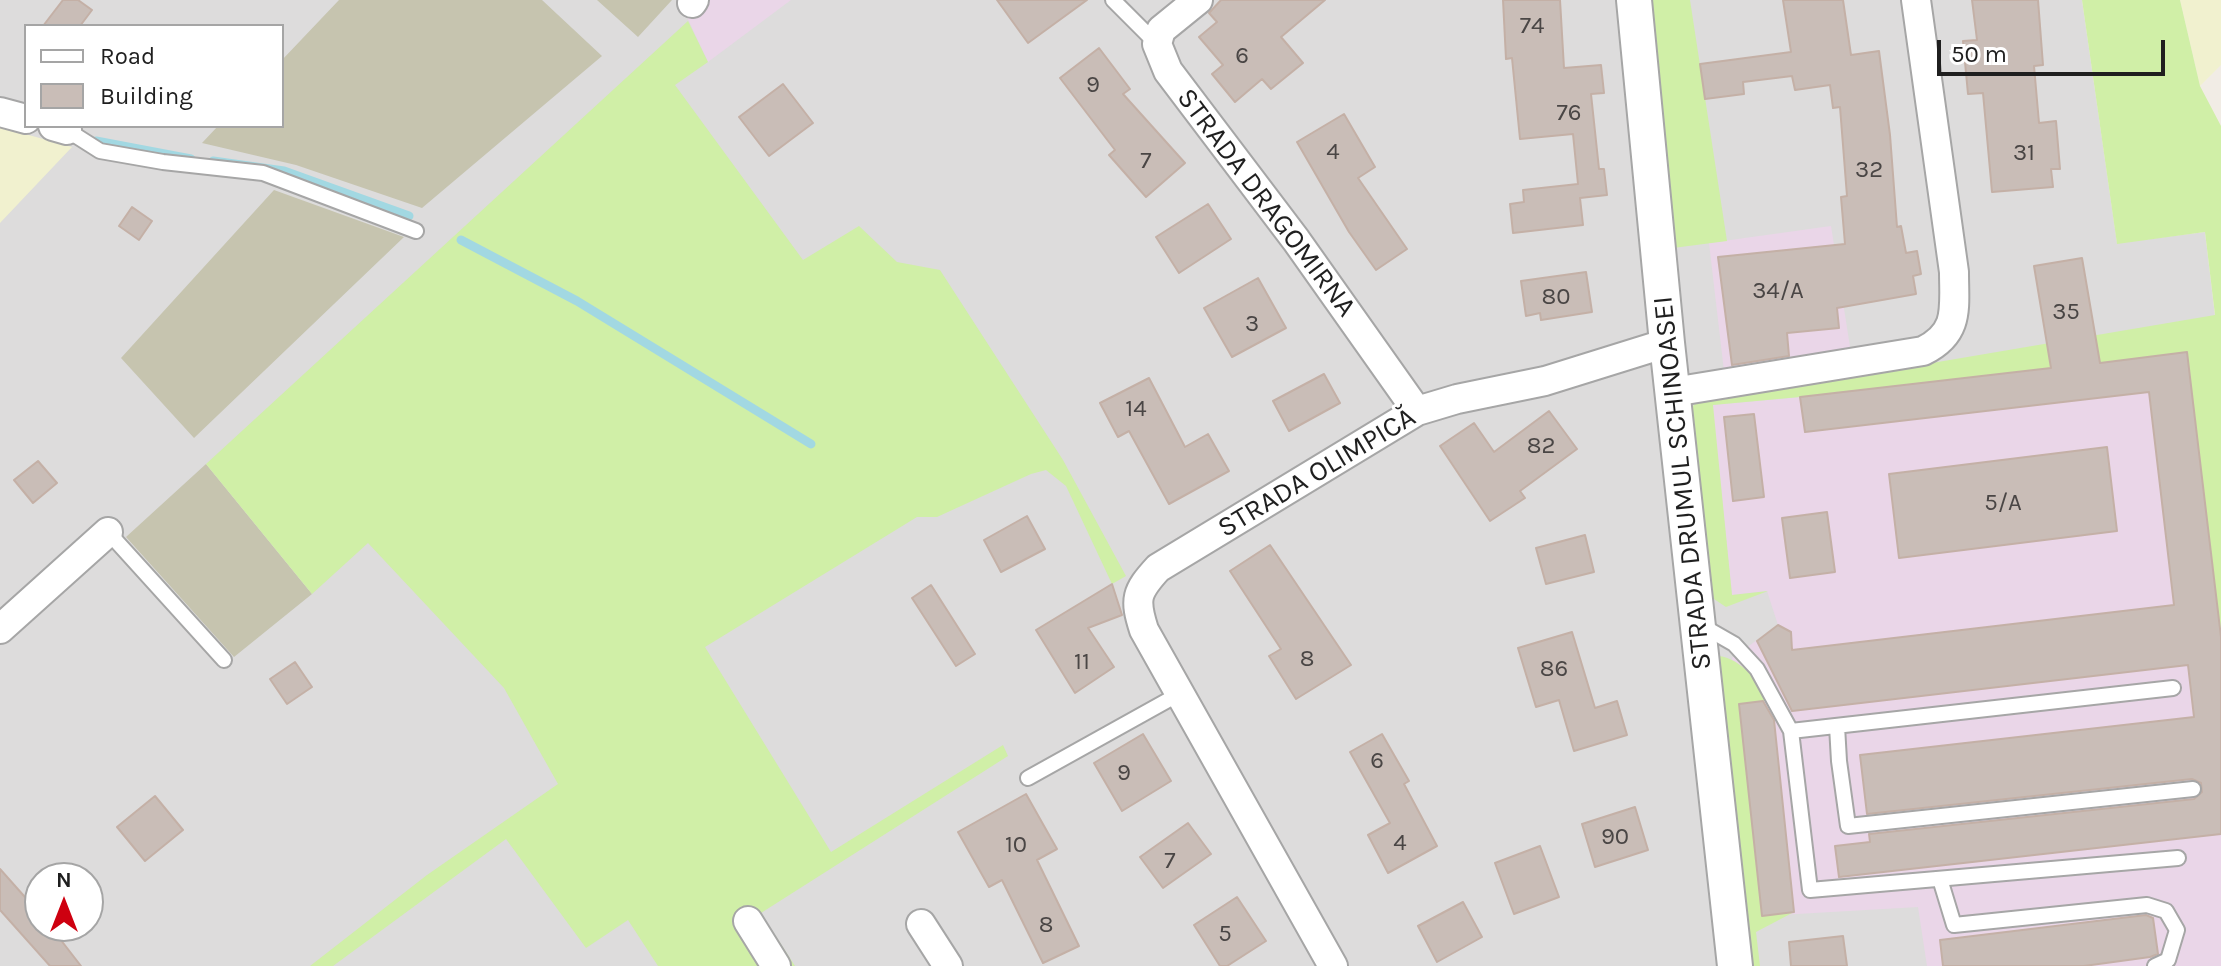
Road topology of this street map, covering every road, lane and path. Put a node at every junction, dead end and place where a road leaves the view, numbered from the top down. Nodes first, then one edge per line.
1 (1113, 0) edge
2 (1198, 0) edge
3 (1634, 0) edge
4 (1916, 0) edge
5 (1157, 44) junction
6 (0, 112) edge
7 (24, 118) edge
8 (60, 128) edge
9 (416, 231) dead end
10 (1667, 343) junction
11 (1673, 392) junction
12 (1417, 411) junction
13 (108, 532) joint
14 (1699, 623) junction
15 (0, 629) edge
16 (224, 660) dead end
17 (2173, 688) dead end
18 (1179, 694) junction
19 (1837, 726) junction
20 (1791, 731) junction
21 (1028, 778) dead end
22 (2193, 789) dead end
23 (2178, 858) dead end
24 (1940, 879) junction
25 (748, 921) dead end
26 (921, 924) dead end
27 (776, 966) edge
28 (948, 966) edge
29 (1333, 966) edge
30 (1735, 966) edge
31 (2155, 966) edge

1 - 5 lane
2 - 5 street
3 - 10 street, STRADA DRUMUL SCHINOASEI
4 - 11 street
5 - 12 street, STRADA DRAGOMIRNA
6 - 7 street
8 - 9 lane
10 - 11 street, STRADA DRUMUL SCHINOASEI
10 - 12 street, STRADA OLIMPICĂ
11 - 14 street, STRADA DRUMUL SCHINOASEI
12 - 18 street, STRADA OLIMPICĂ
13 - 15 street
13 - 16 lane
14 - 20 lane
14 - 30 street, STRADA DRUMUL SCHINOASEI
17 - 19 lane
18 - 21 lane
18 - 29 street, STRADA OLIMPICĂ
19 - 20 lane
19 - 22 lane
20 - 24 lane
23 - 24 lane
24 - 31 lane
25 - 27 street
26 - 28 street

